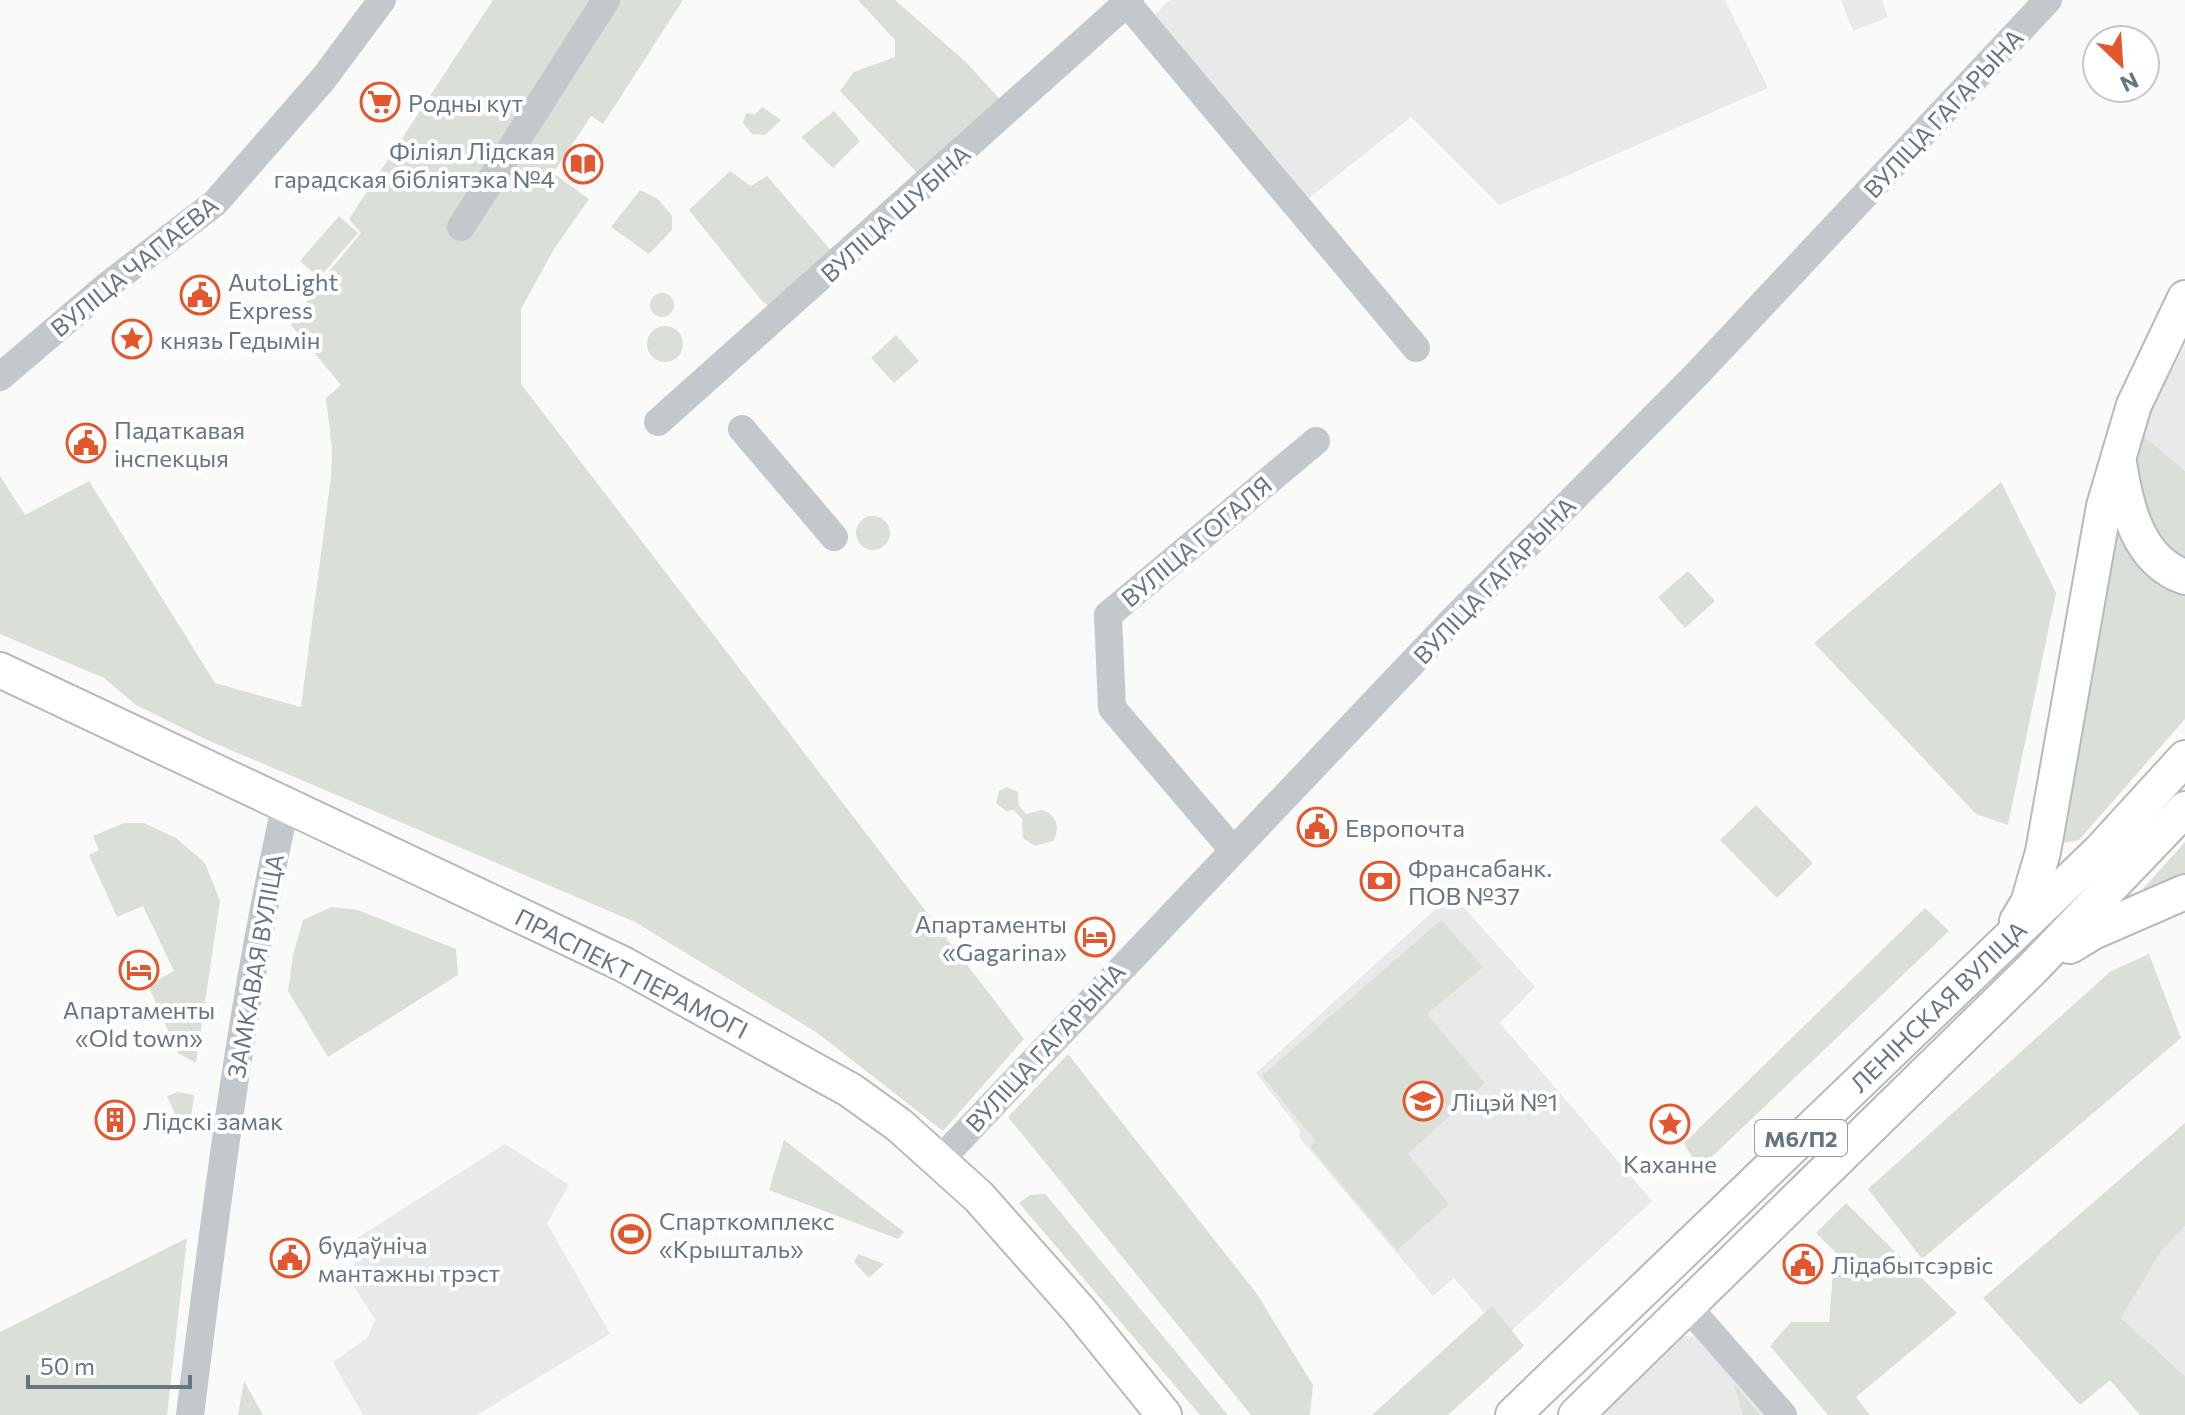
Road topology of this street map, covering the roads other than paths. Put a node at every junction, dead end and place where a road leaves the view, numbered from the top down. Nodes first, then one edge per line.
1 (382, 0) edge
2 (606, 0) edge
3 (2048, 0) edge
4 (1128, 2) edge
5 (461, 227) dead end
6 (2185, 298) edge
7 (1416, 348) dead end
8 (0, 377) edge
9 (658, 422) dead end
10 (742, 429) dead end
11 (1316, 441) dead end
12 (2117, 455) junction
13 (834, 537) dead end
14 (2185, 577) edge
15 (0, 670) edge
16 (2185, 758) edge
17 (286, 804) junction
18 (2185, 809) edge
19 (1233, 850) junction
20 (2185, 892) edge
21 (2008, 939) junction
22 (2032, 969) junction
23 (940, 1160) junction
24 (1687, 1306) junction
25 (190, 1415) edge
26 (1164, 1415) edge
27 (1513, 1415) edge
28 (1576, 1415) edge
29 (1783, 1415) edge

1 - 8 street, ВУЛІЦА ЧАПАЕВА
2 - 5 street
3 - 19 street, ВУЛІЦА ГАГАРЫНА
4 - 7 street
4 - 9 street, ВУЛІЦА ШУБІНА
6 - 12 main road
10 - 13 street
11 - 19 street, ВУЛІЦА ГОГАЛЯ
12 - 14 main road
12 - 21 main road
15 - 17 main road, ПРАСПЕКТ ПЕРАМОГІ
16 - 21 main road, ЛЕНІНСКАЯ ВУЛІЦА / М6/П2
17 - 23 main road, ПРАСПЕКТ ПЕРАМОГІ
17 - 25 street, ЗАМКАВАЯ ВУЛІЦА
18 - 22 main road, ЛЕНІНСКАЯ ВУЛІЦА / М6/П2
19 - 23 street, ВУЛІЦА ГАГАРЫНА
20 - 22 main road
21 - 27 main road, ЛЕНІНСКАЯ ВУЛІЦА / М6/П2
22 - 24 main road, ЛЕНІНСКАЯ ВУЛІЦА / М6/П2
23 - 26 main road, ПРАСПЕКТ ПЕРАМОГІ
24 - 28 main road, ЛЕНІНСКАЯ ВУЛІЦА / М6/П2
24 - 29 street

